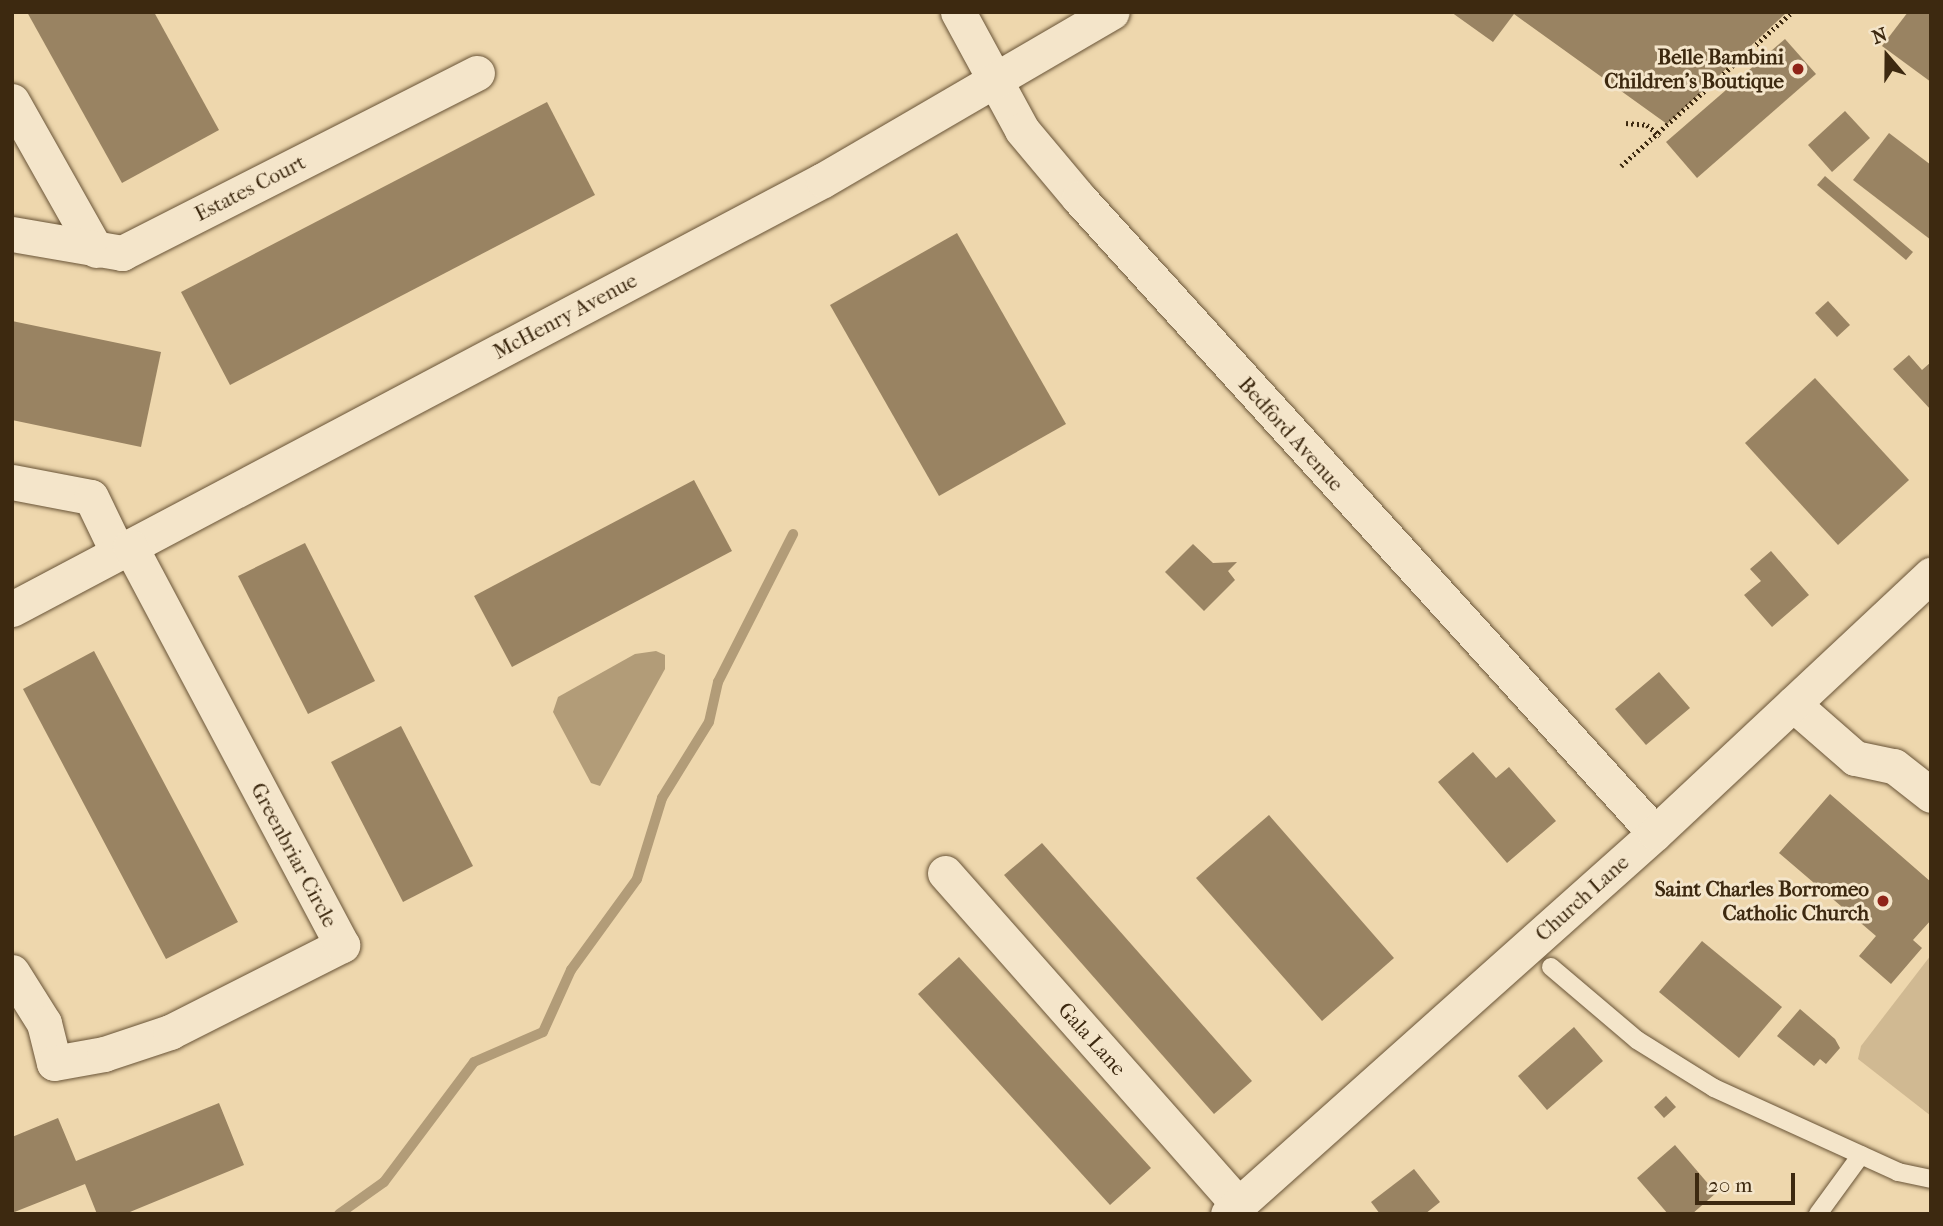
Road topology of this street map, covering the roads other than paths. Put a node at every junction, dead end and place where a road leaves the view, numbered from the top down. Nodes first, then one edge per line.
1 (958, 12) edge
2 (1112, 12) edge
3 (477, 73) dead end
4 (994, 85) junction
5 (12, 101) edge
6 (12, 234) edge
7 (96, 250) junction
8 (12, 482) edge
9 (124, 550) junction
10 (1931, 575) edge
11 (12, 609) edge
12 (1793, 704) junction
13 (1931, 795) edge
14 (1655, 833) junction
15 (945, 873) dead end
16 (1551, 967) dead end
17 (12, 972) edge
18 (1861, 1155) junction
19 (1931, 1179) edge
20 (1233, 1209) edge
21 (1818, 1214) edge

1 - 4 street, Bedford Avenue
2 - 4 street, McHenry Avenue
3 - 7 street, Estates Court
4 - 9 street, McHenry Avenue
4 - 14 street, Bedford Avenue
5 - 7 street
6 - 7 street, Estates Court
8 - 9 street
9 - 11 street, McHenry Avenue
9 - 17 street, Greenbriar Circle
10 - 12 street, Church Lane
12 - 13 street
12 - 14 street, Church Lane
14 - 20 street, Church Lane
15 - 20 street, Gala Lane
16 - 18 lane
18 - 19 lane
18 - 21 lane

